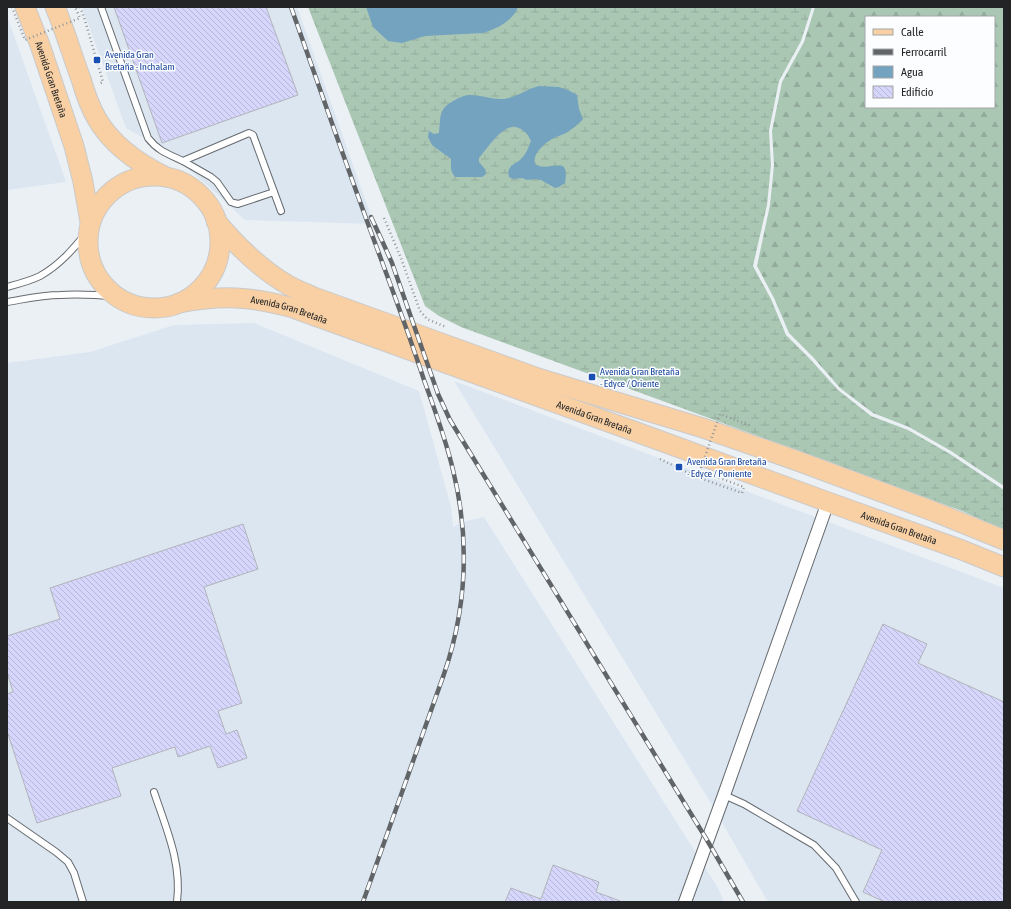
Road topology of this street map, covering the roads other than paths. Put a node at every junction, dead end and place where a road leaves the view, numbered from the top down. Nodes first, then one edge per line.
1 (26, 7) edge
2 (55, 7) edge
3 (101, 7) edge
4 (183, 161) junction
5 (166, 177) junction
6 (274, 192) junction
7 (280, 211) dead end
8 (216, 221) junction
9 (89, 227) junction
10 (7, 287) edge
11 (117, 297) junction
12 (7, 302) edge
13 (179, 303) junction
14 (795, 460) junction
15 (828, 502) junction
16 (1004, 540) edge
17 (1004, 567) edge
18 (154, 792) dead end
19 (724, 795) junction
20 (7, 818) edge
21 (83, 902) edge
22 (177, 902) edge
23 (685, 902) edge
24 (856, 902) edge

1 - 9 main road, Avenida Gran Bretaña
2 - 5 main road
3 - 4 lane
4 - 6 lane
4 - 6 lane
5 - 8 main road
5 - 9 main road
6 - 7 lane
8 - 13 main road
8 - 14 main road, Avenida Gran Bretaña
9 - 10 lane
9 - 11 main road
11 - 12 lane
11 - 13 main road
13 - 15 main road, Avenida Gran Bretaña
14 - 15 main road
14 - 16 main road, Avenida Gran Bretaña
15 - 17 main road, Avenida Gran Bretaña
15 - 19 street
18 - 22 lane
19 - 23 street
19 - 24 lane
20 - 21 lane

